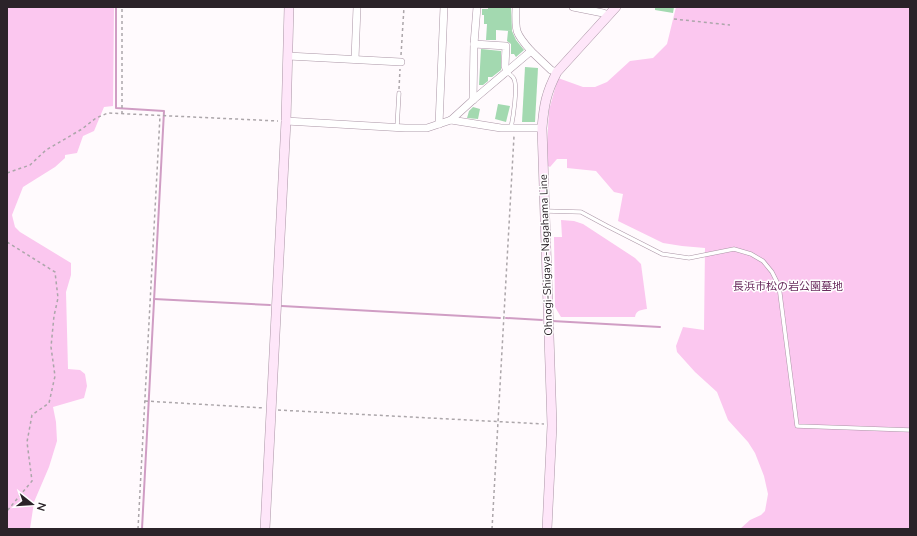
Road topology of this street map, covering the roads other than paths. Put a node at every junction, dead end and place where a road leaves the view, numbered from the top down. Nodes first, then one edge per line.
1 (289, 7) edge
2 (358, 7) edge
3 (444, 7) edge
4 (477, 7) edge
5 (516, 7) edge
6 (573, 7) edge
7 (616, 7) edge
8 (608, 15) junction
9 (474, 44) junction
10 (532, 51) junction
11 (288, 56) junction
12 (355, 59) junction
13 (401, 62) road end
14 (507, 72) junction
15 (557, 72) junction
16 (399, 93) road end
17 (473, 100) junction
18 (451, 120) junction
19 (286, 121) junction
20 (439, 124) junction
21 (396, 127) junction
22 (513, 128) junction
23 (542, 128) junction
24 (545, 210) junction
25 (910, 430) edge
26 (265, 529) edge
27 (547, 529) edge

1 - 11 main road
2 - 12 street
3 - 20 street
4 - 9 street
5 - 10 street
6 - 8 street
7 - 8 main road, Ohnogi-Shigaya-Nagahama Line
8 - 15 main road, Ohnogi-Shigaya-Nagahama Line
9 - 14 street
9 - 17 street
10 - 14 street
10 - 15 street
11 - 12 street
11 - 19 main road
12 - 13 street
14 - 17 street
14 - 22 lane
15 - 23 main road, Ohnogi-Shigaya-Nagahama Line
16 - 21 lane
17 - 18 street
18 - 20 street
18 - 22 street
19 - 21 street
19 - 26 main road
20 - 21 street
22 - 23 street
23 - 24 main road, Ohnogi-Shigaya-Nagahama Line
24 - 25 lane
24 - 27 main road, Ohnogi-Shigaya-Nagahama Line

